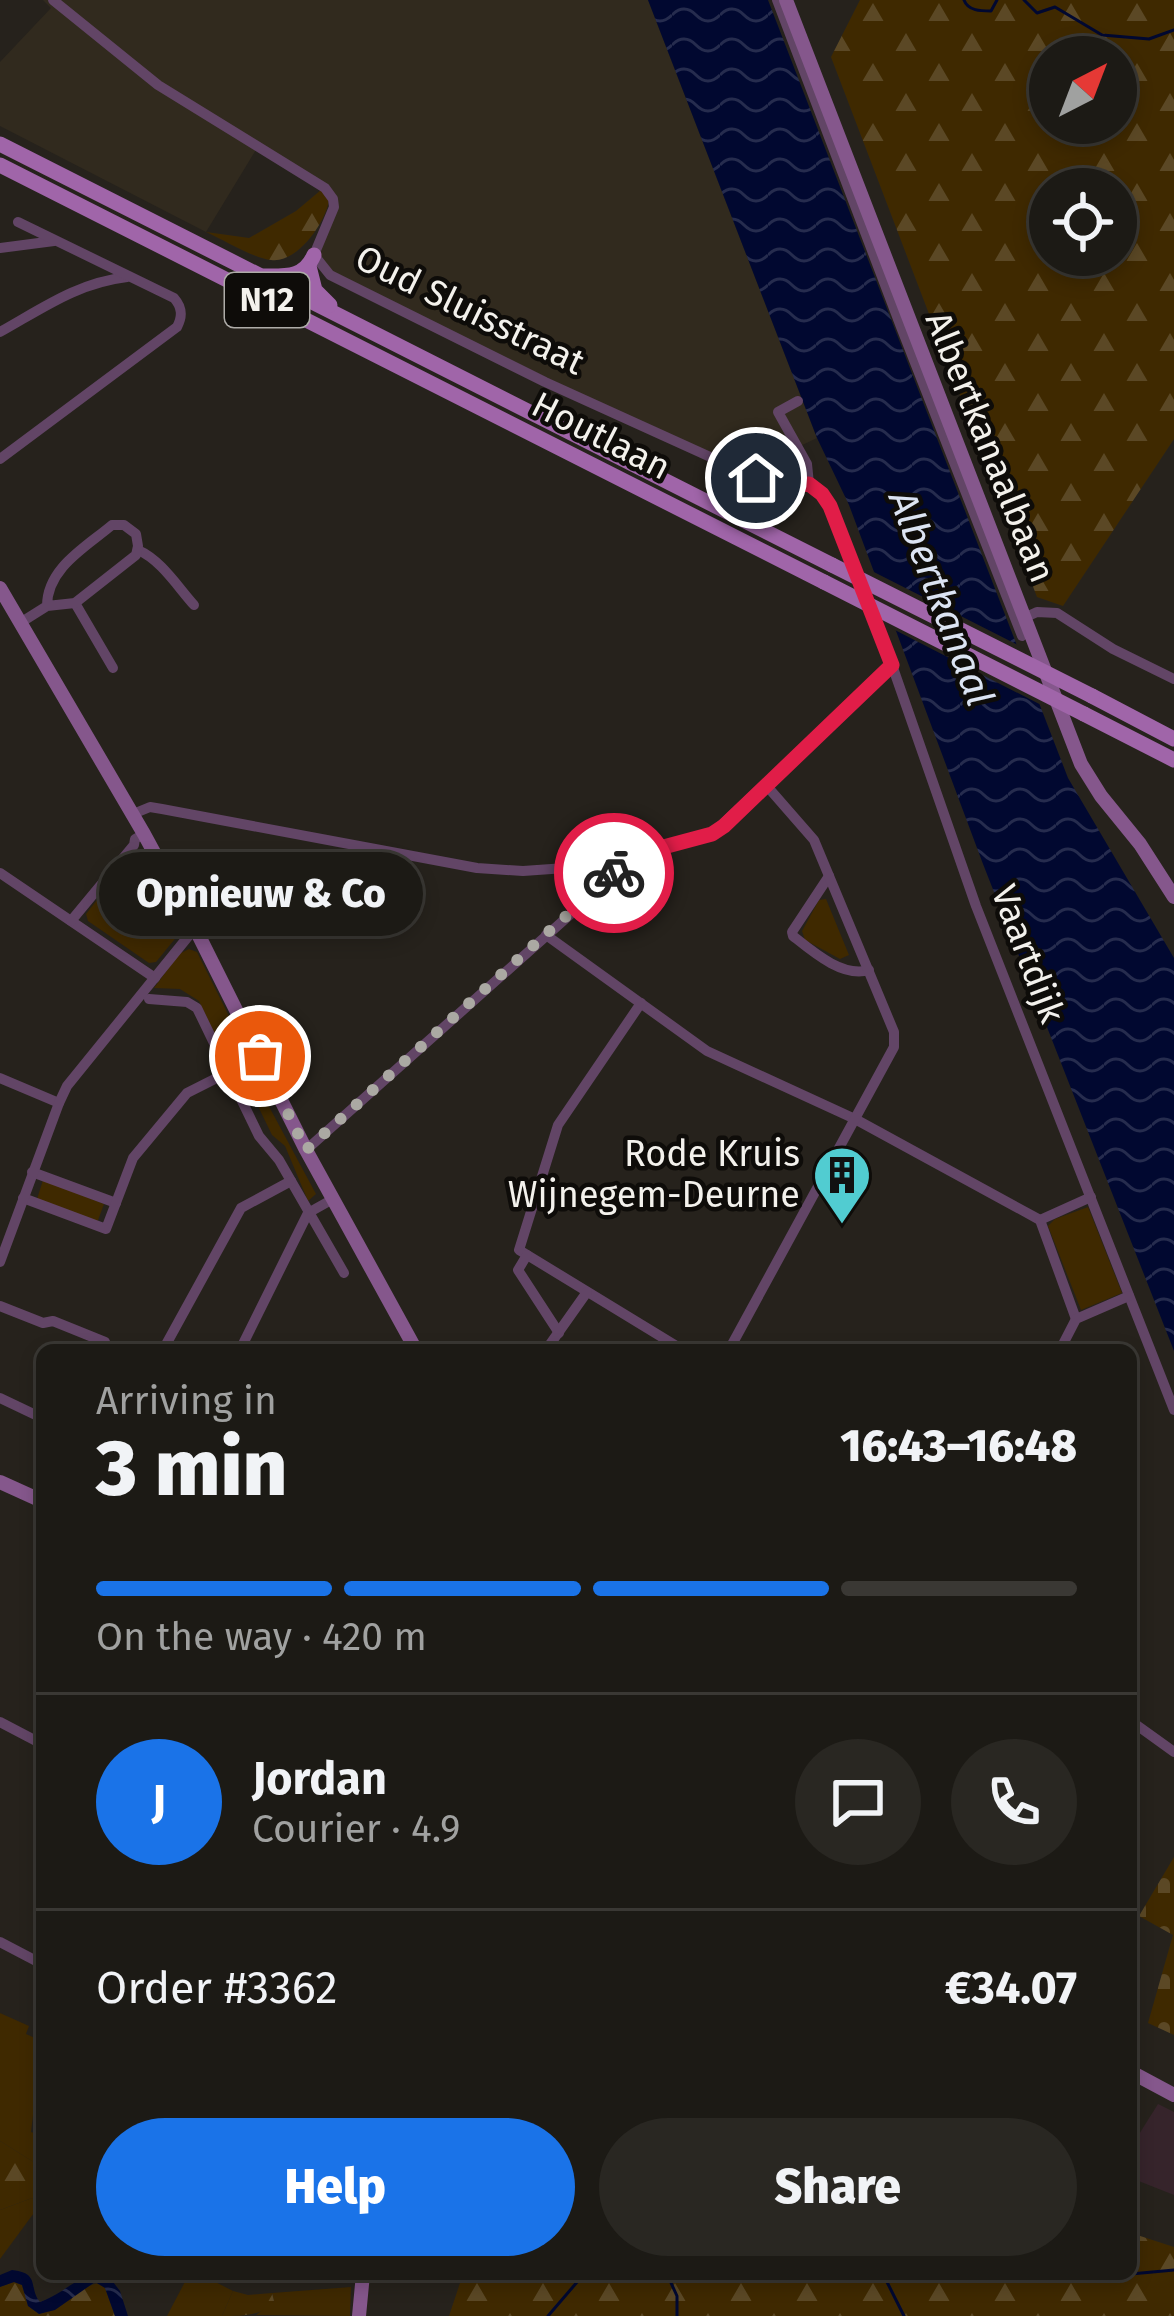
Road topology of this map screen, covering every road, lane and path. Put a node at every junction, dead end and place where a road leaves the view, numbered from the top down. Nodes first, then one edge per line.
1 (53, 0) edge
2 (782, 0) edge
3 (0, 144) edge
4 (0, 165) edge
5 (18, 222) dead end
6 (57, 241) junction
7 (0, 248) edge
8 (312, 261) junction
9 (261, 276) junction
10 (130, 277) junction
11 (346, 319) junction
12 (0, 332) edge
13 (798, 401) dead end
14 (0, 459) edge
15 (809, 484) junction
16 (138, 550) junction
17 (0, 588) edge
18 (75, 603) junction
19 (47, 605) junction
20 (194, 605) dead end
21 (1025, 617) junction
22 (20, 623) junction
23 (1022, 636) dead end
24 (892, 665) junction
25 (113, 668) dead end
26 (1174, 679) edge
27 (1174, 739) edge
28 (1174, 760) edge
29 (766, 785) junction
30 (133, 814) junction
31 (144, 834) junction
32 (625, 859) junction
33 (571, 869) junction
34 (0, 873) edge
35 (829, 876) junction
36 (593, 894) junction
37 (1174, 897) edge
38 (71, 921) junction
39 (195, 928) junction
40 (547, 935) junction
41 (868, 970) junction
42 (155, 978) junction
43 (149, 1000) dead end
44 (641, 1003) junction
45 (260, 1056) junction
46 (227, 1072) junction
47 (0, 1078) edge
48 (58, 1102) junction
49 (855, 1119) junction
50 (306, 1150) junction
51 (32, 1172) junction
52 (292, 1181) junction
53 (1091, 1197) junction
54 (23, 1198) junction
55 (333, 1198) junction
56 (116, 1203) junction
57 (308, 1213) junction
58 (1040, 1220) junction
59 (523, 1252) junction
60 (0, 1262) edge
61 (344, 1273) dead end
62 (587, 1292) junction
63 (1130, 1296) junction
64 (0, 1306) edge
65 (1076, 1319) junction
66 (559, 1333) junction
67 (104, 1344) edge
68 (166, 1344) edge
69 (243, 1344) edge
70 (413, 1344) edge
71 (551, 1344) edge
72 (673, 1344) edge
73 (732, 1344) edge
74 (1063, 1344) edge
75 (0, 1398) edge
76 (1174, 1410) edge
77 (36, 1415) edge
78 (0, 1482) edge
79 (36, 1498) edge
80 (0, 1722) edge
81 (1137, 1726) edge
82 (36, 1736) edge
83 (1174, 1752) edge
84 (0, 1942) edge
85 (36, 1961) edge
86 (1137, 2074) edge
87 (1172, 2089) edge
88 (362, 2280) edge
89 (358, 2316) edge

1 - 8 street, Oud Sluisstraat
2 - 21 street, Albertkanaalbaan
2 - 23 street
3 - 9 main road, Houtlaan / N12
4 - 28 main road, Houtlaan / N12, bridge
5 - 6 street
6 - 7 street
6 - 10 street
8 - 9 main road
8 - 11 main road
8 - 15 street, Oud Sluisstraat
9 - 11 main road, Houtlaan / N12
10 - 12 street
10 - 14 street
11 - 27 main road, Houtlaan / N12, bridge
13 - 15 street
15 - 24 street, Vaartdijk
16 - 18 street
16 - 19 street
16 - 20 street
17 - 22 street
18 - 19 street
18 - 25 street
19 - 22 street
21 - 26 street
21 - 37 street, Albertkanaalbaan
22 - 30 street
24 - 29 street
24 - 53 street, Vaartdijk
29 - 32 street
29 - 35 street
30 - 31 street
30 - 33 street
31 - 38 street
31 - 39 street
32 - 33 street
32 - 36 street
33 - 36 street
34 - 38 street
35 - 41 street
35 - 41 street
36 - 40 street
38 - 42 street
39 - 42 street
39 - 45 street
40 - 44 street
40 - 50 street
41 - 49 street
42 - 48 street
43 - 46 street
44 - 49 street
44 - 59 street
45 - 46 street
45 - 50 street
46 - 52 street
46 - 56 street
47 - 48 street
48 - 51 street
49 - 58 street
49 - 73 street
50 - 55 street
51 - 54 street
51 - 56 street
52 - 57 street
52 - 68 street
53 - 58 street
53 - 63 street, Vaartdijk
54 - 56 street
54 - 60 street
55 - 57 street
55 - 70 street
57 - 61 street
57 - 69 street
58 - 65 street
59 - 62 street
59 - 66 street
62 - 66 street
62 - 72 street
63 - 65 street
63 - 76 street, Vaartdijk
64 - 67 street
65 - 74 street
66 - 71 street
75 - 77 street
78 - 79 street
80 - 82 street
81 - 83 street
84 - 85 street
86 - 87 street
88 - 89 street

